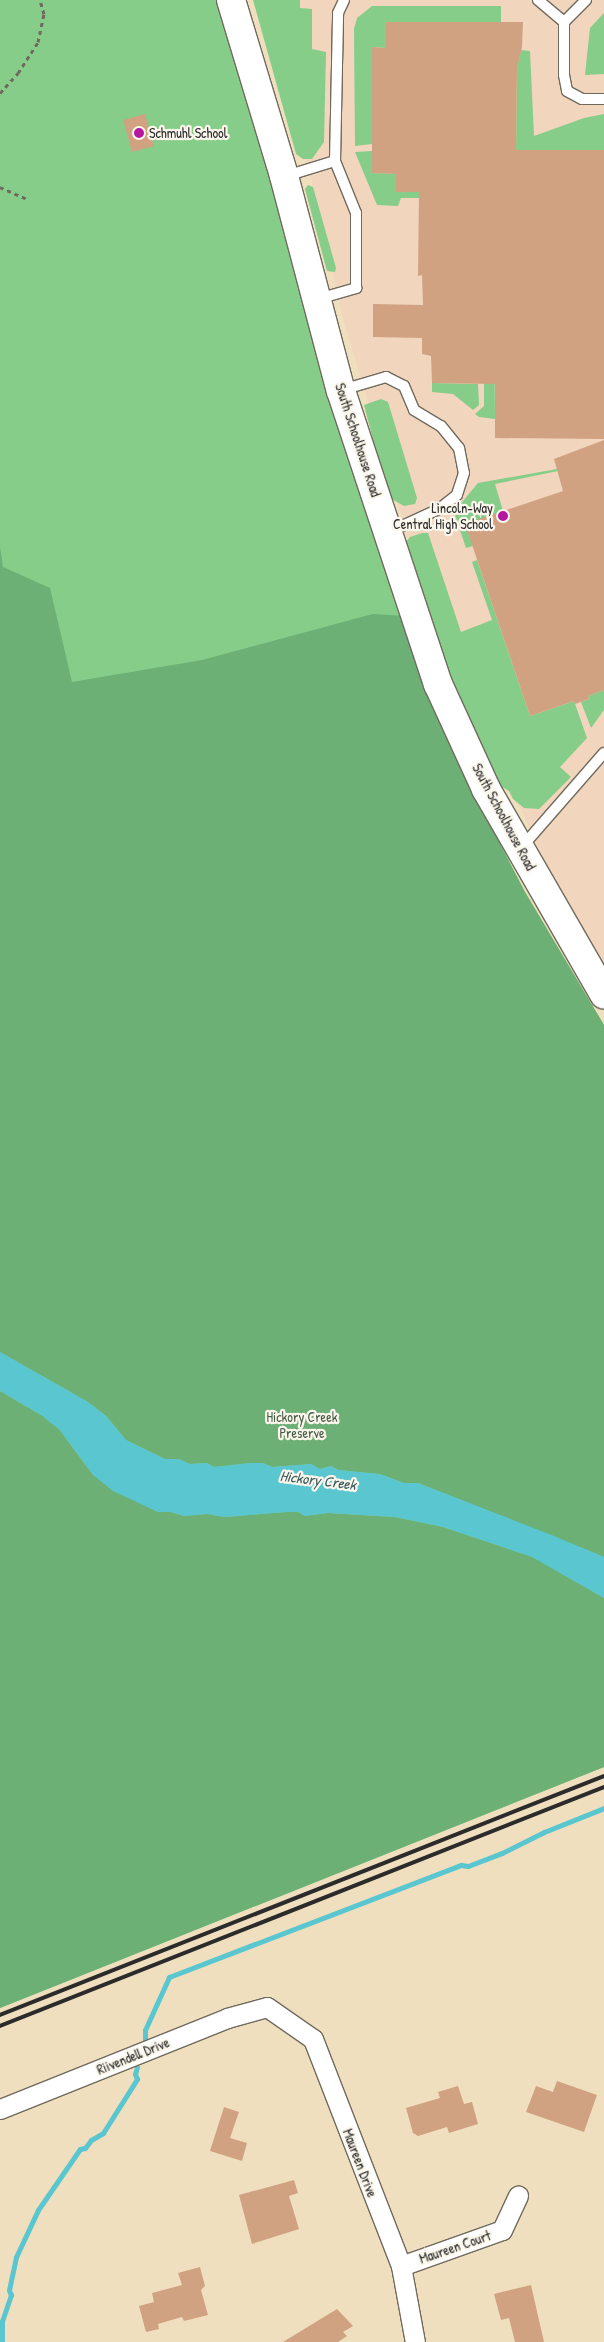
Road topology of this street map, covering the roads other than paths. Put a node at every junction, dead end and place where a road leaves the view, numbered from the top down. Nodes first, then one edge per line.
1 (231, 0) edge
2 (344, 0) edge
3 (538, 0) edge
4 (586, 0) edge
5 (564, 22) junction
6 (604, 99) edge
7 (336, 161) junction
8 (284, 176) junction
9 (318, 299) junction
10 (342, 390) junction
11 (388, 532) junction
12 (604, 752) edge
13 (520, 848) junction
14 (604, 994) edge
15 (267, 2007) joint
16 (0, 2109) edge
17 (518, 2196) dead end
18 (401, 2266) junction
19 (415, 2342) edge

1 - 8 street, South Schoolhouse Road
2 - 7 lane
3 - 5 lane
4 - 5 lane
5 - 6 lane
7 - 8 lane
7 - 9 lane
8 - 9 street, South Schoolhouse Road
9 - 10 street, South Schoolhouse Road
10 - 11 street, South Schoolhouse Road
10 - 11 lane
11 - 13 street, South Schoolhouse Road
12 - 13 lane
13 - 14 street, South Schoolhouse Road
15 - 16 street, Riivendell Drive
15 - 18 street, Maureen Drive
17 - 18 street, Maureen Court
18 - 19 street, Maureen Drive

